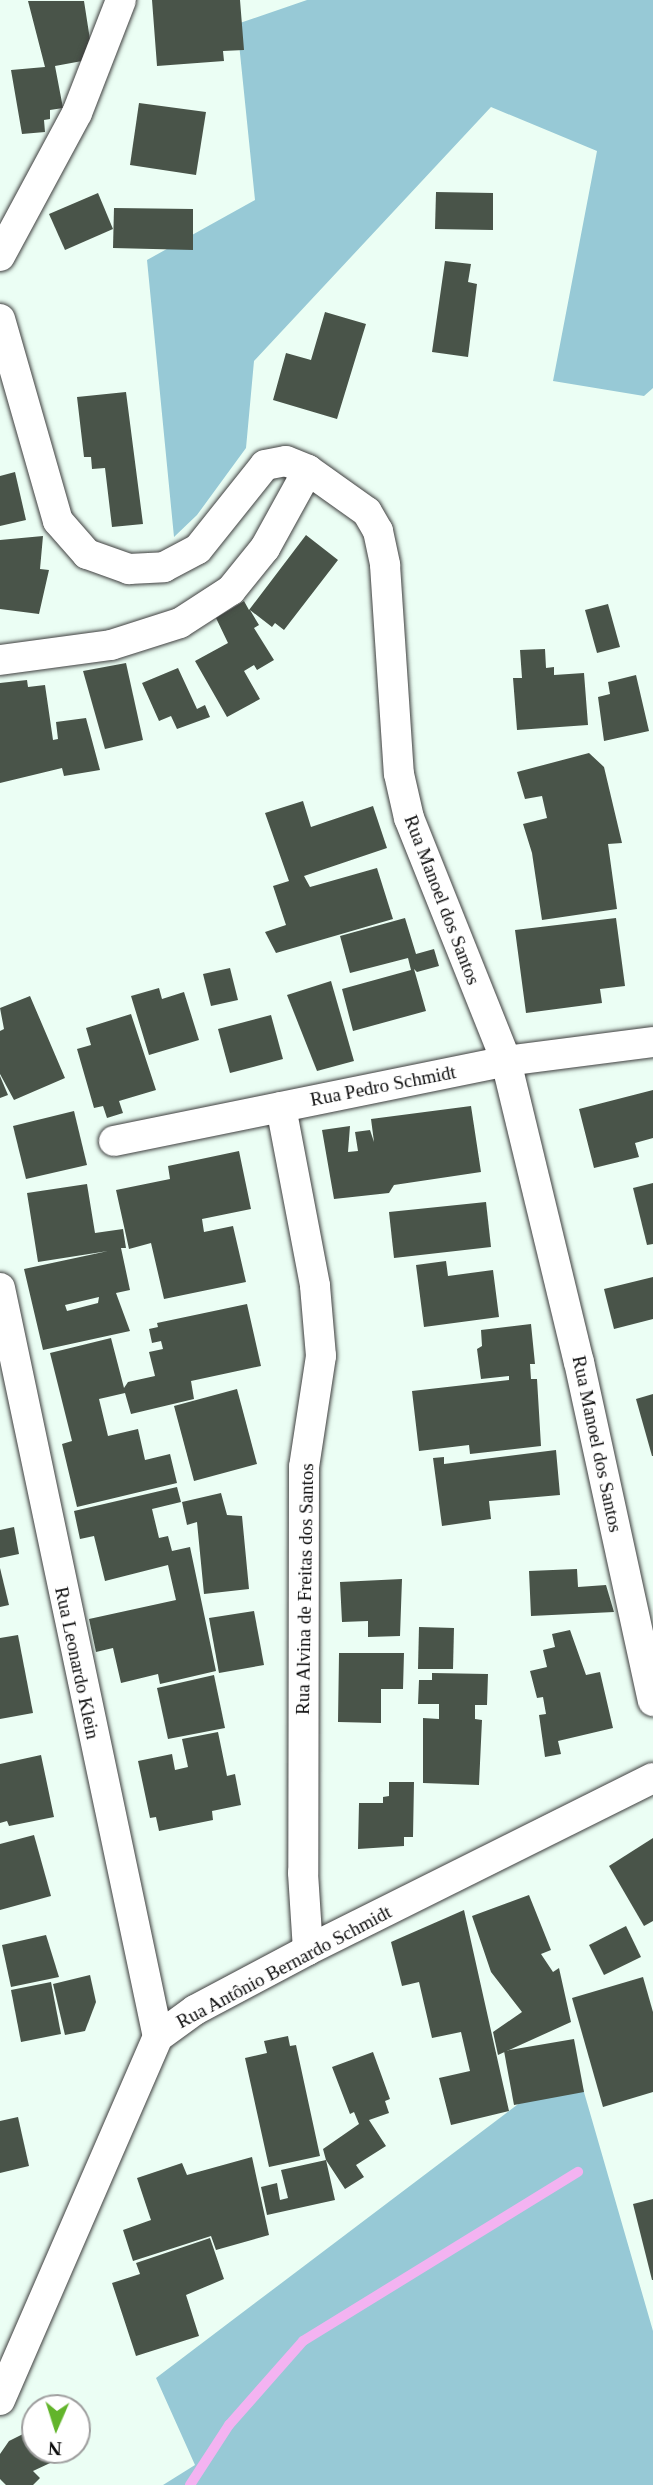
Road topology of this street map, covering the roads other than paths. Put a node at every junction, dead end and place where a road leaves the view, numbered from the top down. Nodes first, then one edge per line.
1 (121, 0) edge
2 (0, 256) edge
3 (0, 319) edge
4 (308, 470) junction
5 (0, 660) edge
6 (653, 1042) edge
7 (506, 1061) junction
8 (281, 1107) junction
9 (114, 1141) dead end
10 (0, 1288) edge
11 (653, 1701) edge
12 (653, 1778) edge
13 (308, 1950) junction
14 (158, 2037) junction
15 (0, 2400) edge

1 - 2 street
3 - 4 street, Rua Manoel dos Santos
4 - 5 street
4 - 7 street, Rua Manoel dos Santos
6 - 7 street, Rua Pedro Schmidt
7 - 8 street, Rua Pedro Schmidt
7 - 11 street, Rua Manoel dos Santos
8 - 9 street, Rua Pedro Schmidt
8 - 13 street, Rua Alvina de Freitas dos Santos
10 - 14 street, Rua Leonardo Klein
12 - 13 street, Rua Antônio Bernardo Schmidt
13 - 14 street, Rua Antônio Bernardo Schmidt
14 - 15 street, Rua Antônio Bernardo Schmidt

